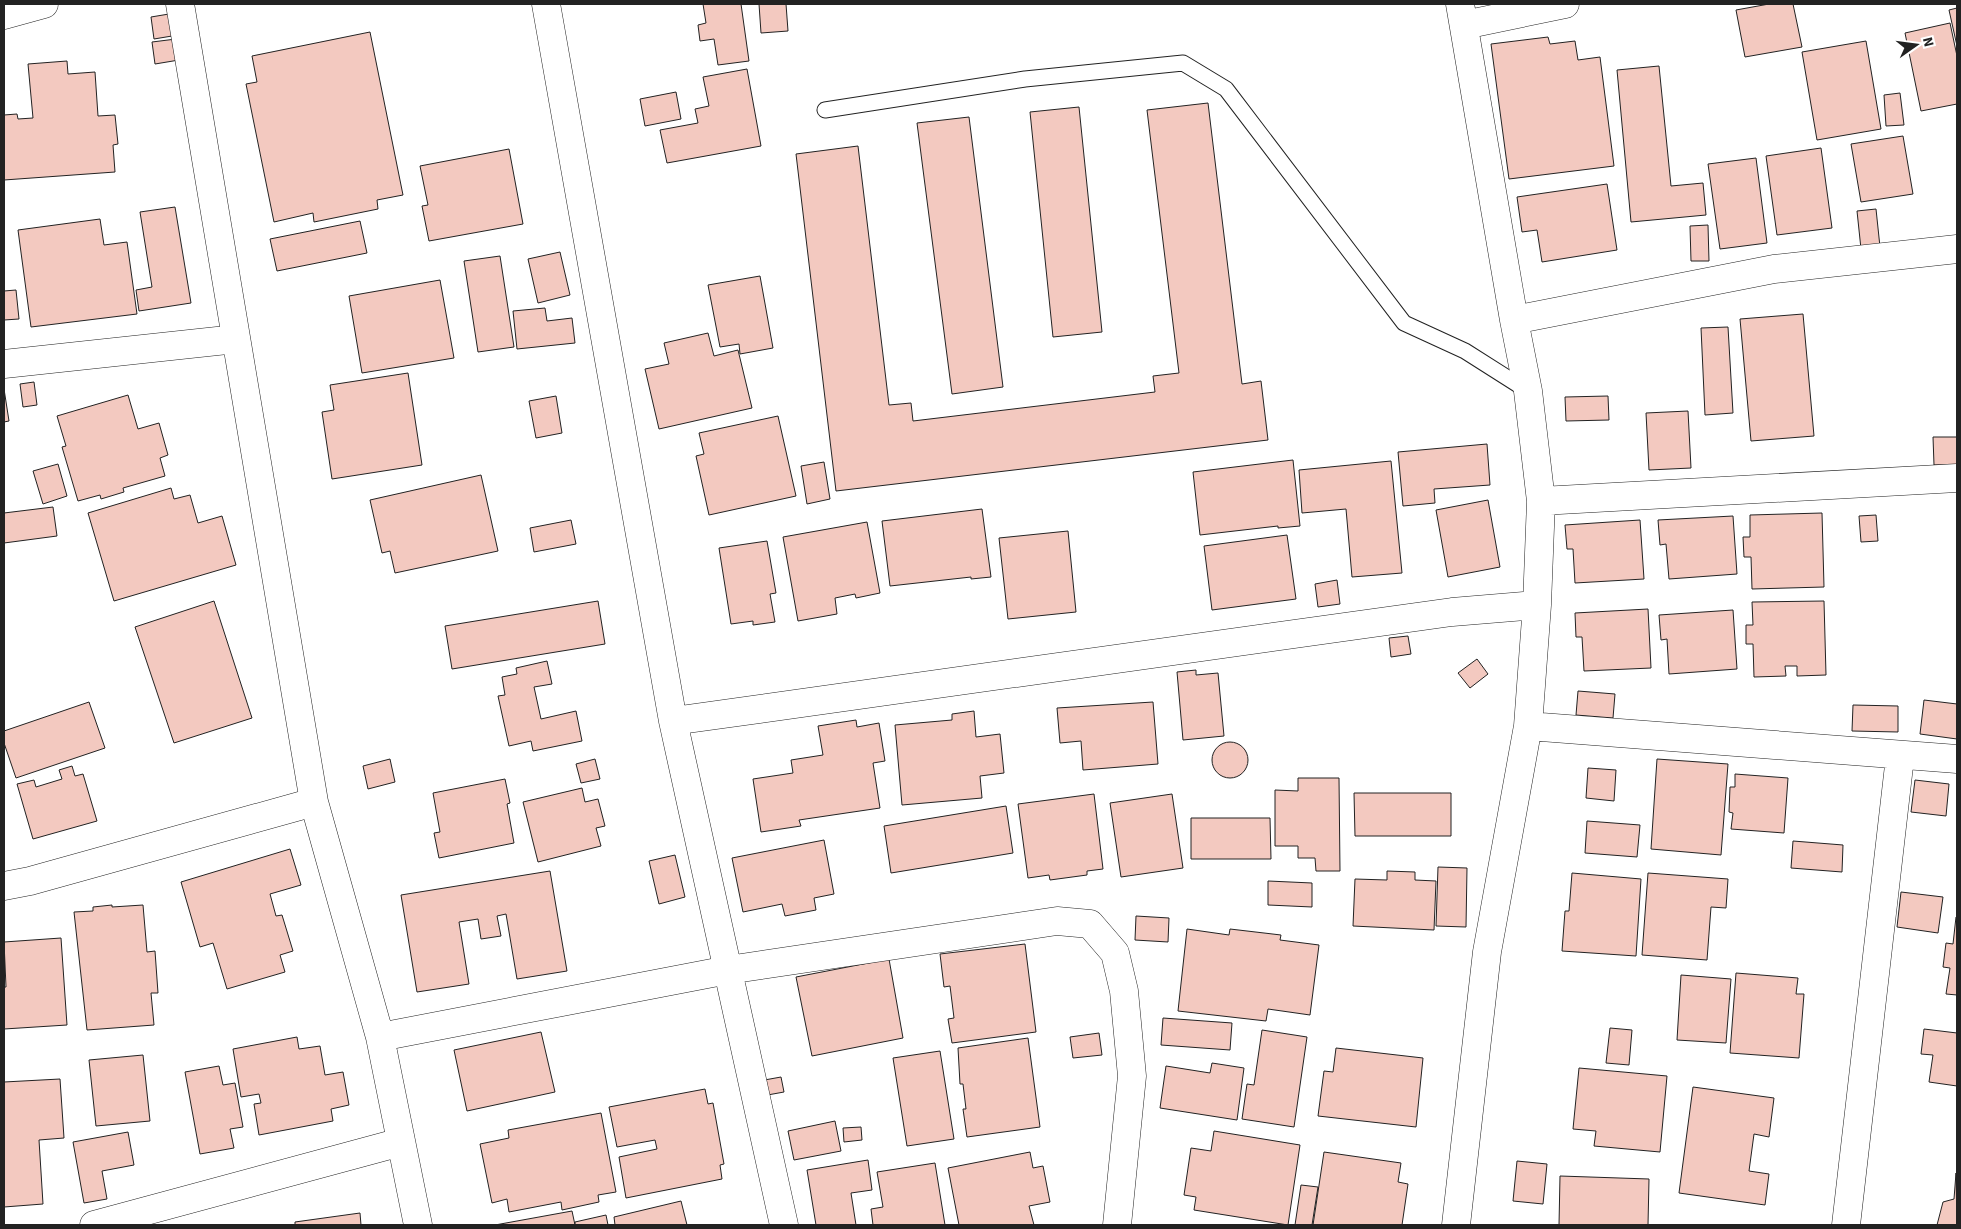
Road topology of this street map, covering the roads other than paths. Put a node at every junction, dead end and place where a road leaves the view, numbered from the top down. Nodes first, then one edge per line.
1 (44, 4) edge
2 (180, 4) edge
3 (546, 4) edge
4 (1565, 4) edge
5 (1462, 14) edge
6 (4, 15) edge
7 (826, 110) dead end
8 (1957, 249) edge
9 (1514, 320) junction
10 (236, 339) junction
11 (4, 364) edge
12 (1528, 391) junction
13 (1957, 478) edge
14 (1540, 501) junction
15 (1537, 605) junction
16 (673, 721) junction
17 (1528, 726) junction
18 (1900, 757) junction
19 (1957, 760) edge
20 (314, 802) junction
21 (4, 886) edge
22 (728, 970) junction
23 (380, 1037) junction
24 (401, 1142) junction
25 (94, 1225) edge
26 (418, 1225) edge
27 (784, 1225) edge
28 (1117, 1225) edge
29 (1456, 1225) edge
30 (1846, 1225) edge

1 - 6 street
2 - 10 street
3 - 16 street
4 - 5 street
5 - 9 street
7 - 12 lane
8 - 9 street
9 - 12 street
10 - 11 street
10 - 20 street
12 - 14 street
13 - 14 street
14 - 15 street
15 - 16 street
15 - 17 street
16 - 22 street
17 - 18 street
17 - 29 street
18 - 19 street
18 - 30 street
20 - 21 street
20 - 23 street
22 - 23 street
22 - 27 street
22 - 28 street
23 - 24 street
24 - 25 street
24 - 26 street

